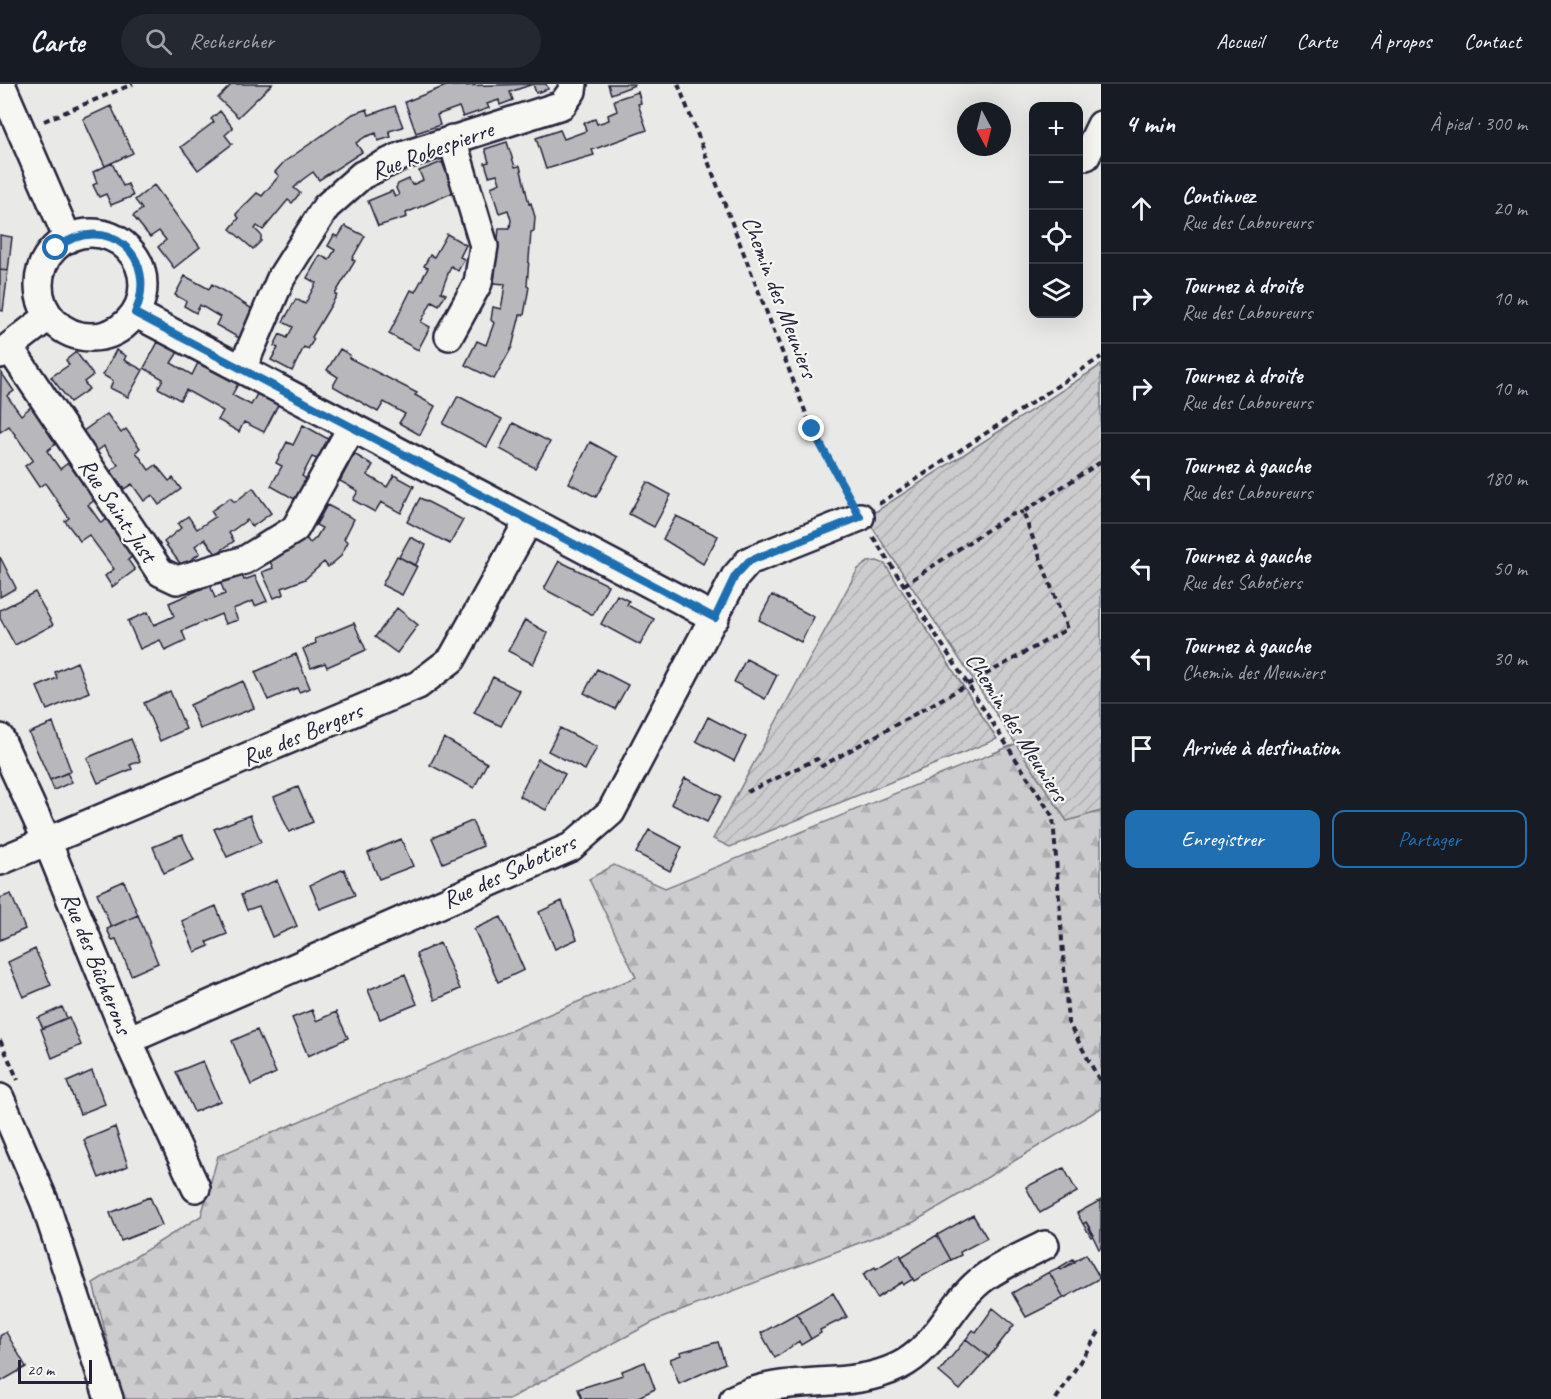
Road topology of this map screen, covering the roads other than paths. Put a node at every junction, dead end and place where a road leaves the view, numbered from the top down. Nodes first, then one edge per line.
1 (2, 84) edge
2 (573, 84) edge
3 (1101, 125) edge
4 (452, 139) junction
5 (1086, 156) dead end
6 (68, 239) junction
7 (135, 313) junction
8 (49, 316) junction
9 (449, 336) dead end
10 (4, 350) edge
11 (242, 369) junction
12 (352, 427) junction
13 (860, 517) road end
14 (529, 520) junction
15 (715, 618) junction
16 (0, 738) edge
17 (47, 841) junction
18 (0, 861) edge
19 (128, 1040) junction
20 (0, 1098) edge
21 (196, 1188) dead end
22 (1045, 1245) dead end
23 (109, 1399) edge
24 (734, 1399) edge

1 - 6 street
2 - 4 street, Rue Robespierre
3 - 5 street
4 - 9 street
4 - 11 street, Rue Robespierre
6 - 7 street
6 - 8 street
7 - 8 street
7 - 11 street
8 - 10 street
10 - 12 street, Rue Saint-Just
11 - 12 street
12 - 14 street
13 - 15 street, Rue des Sabotiers
14 - 15 street
14 - 17 street, Rue des Bergers
15 - 19 street, Rue des Sabotiers
16 - 17 street, Rue des Bûcherons
17 - 18 street, Rue des Bergers
17 - 19 street, Rue des Bûcherons
19 - 21 street, Rue des Bûcherons
20 - 23 street
22 - 24 street

